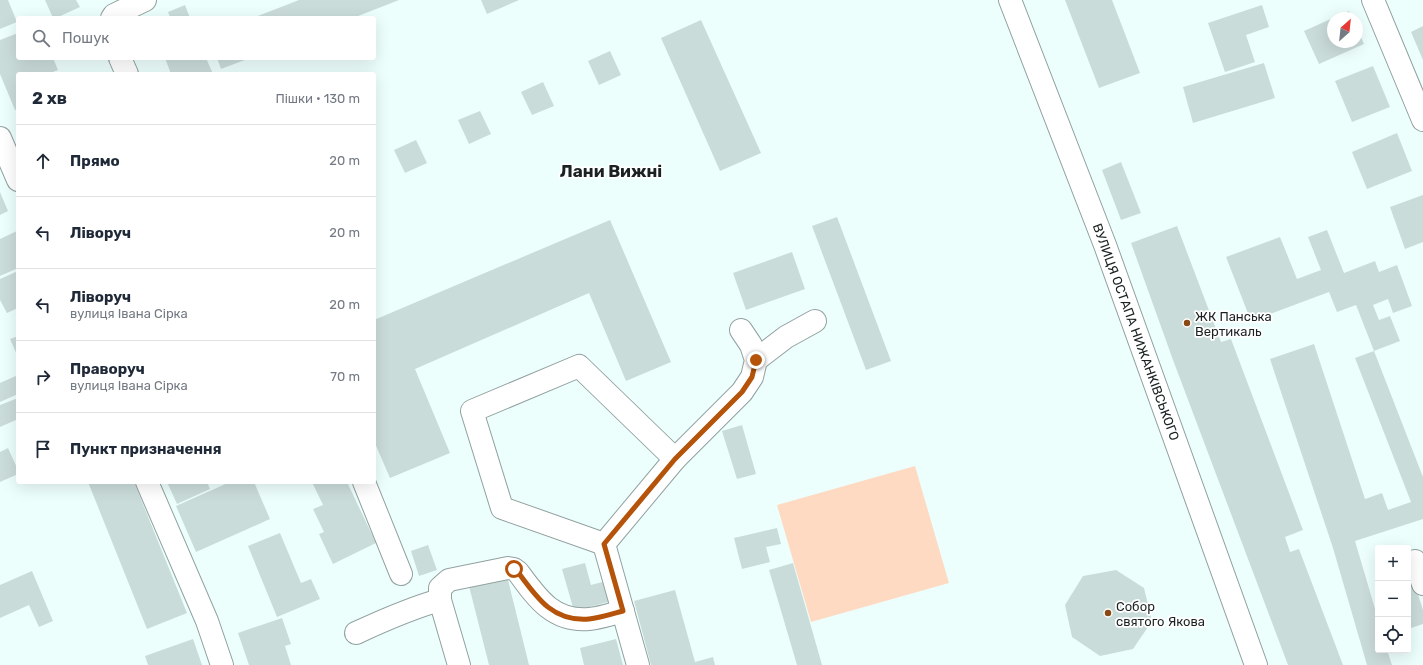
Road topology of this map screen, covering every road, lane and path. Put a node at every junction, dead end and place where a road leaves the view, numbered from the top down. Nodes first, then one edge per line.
1 (146, 0) edge
2 (1010, 0) edge
3 (1373, 0) edge
4 (113, 16) edge
5 (121, 60) edge
6 (126, 72) edge
7 (1423, 120) edge
8 (0, 138) edge
9 (16, 175) edge
10 (815, 322) dead end
11 (741, 330) dead end
12 (756, 360) junction
13 (675, 459) junction
14 (148, 484) edge
15 (365, 484) edge
16 (604, 544) junction
17 (1415, 561) dead end
18 (401, 574) dead end
19 (1423, 584) edge
20 (440, 600) junction
21 (623, 611) junction
22 (356, 633) dead end
23 (222, 665) edge
24 (459, 665) edge
25 (638, 665) edge
26 (1256, 665) edge

1 - 4 street
2 - 26 street, ВУЛИЦЯ ОСТАПА НИЖАНКІВСЬКОГО
3 - 7 street
5 - 6 street
8 - 9 street
10 - 12 street
11 - 12 street
12 - 13 street
13 - 16 street
13 - 16 street
14 - 23 street
15 - 18 street
16 - 21 street
17 - 19 street
20 - 21 street
20 - 22 street
20 - 24 street
21 - 25 street

